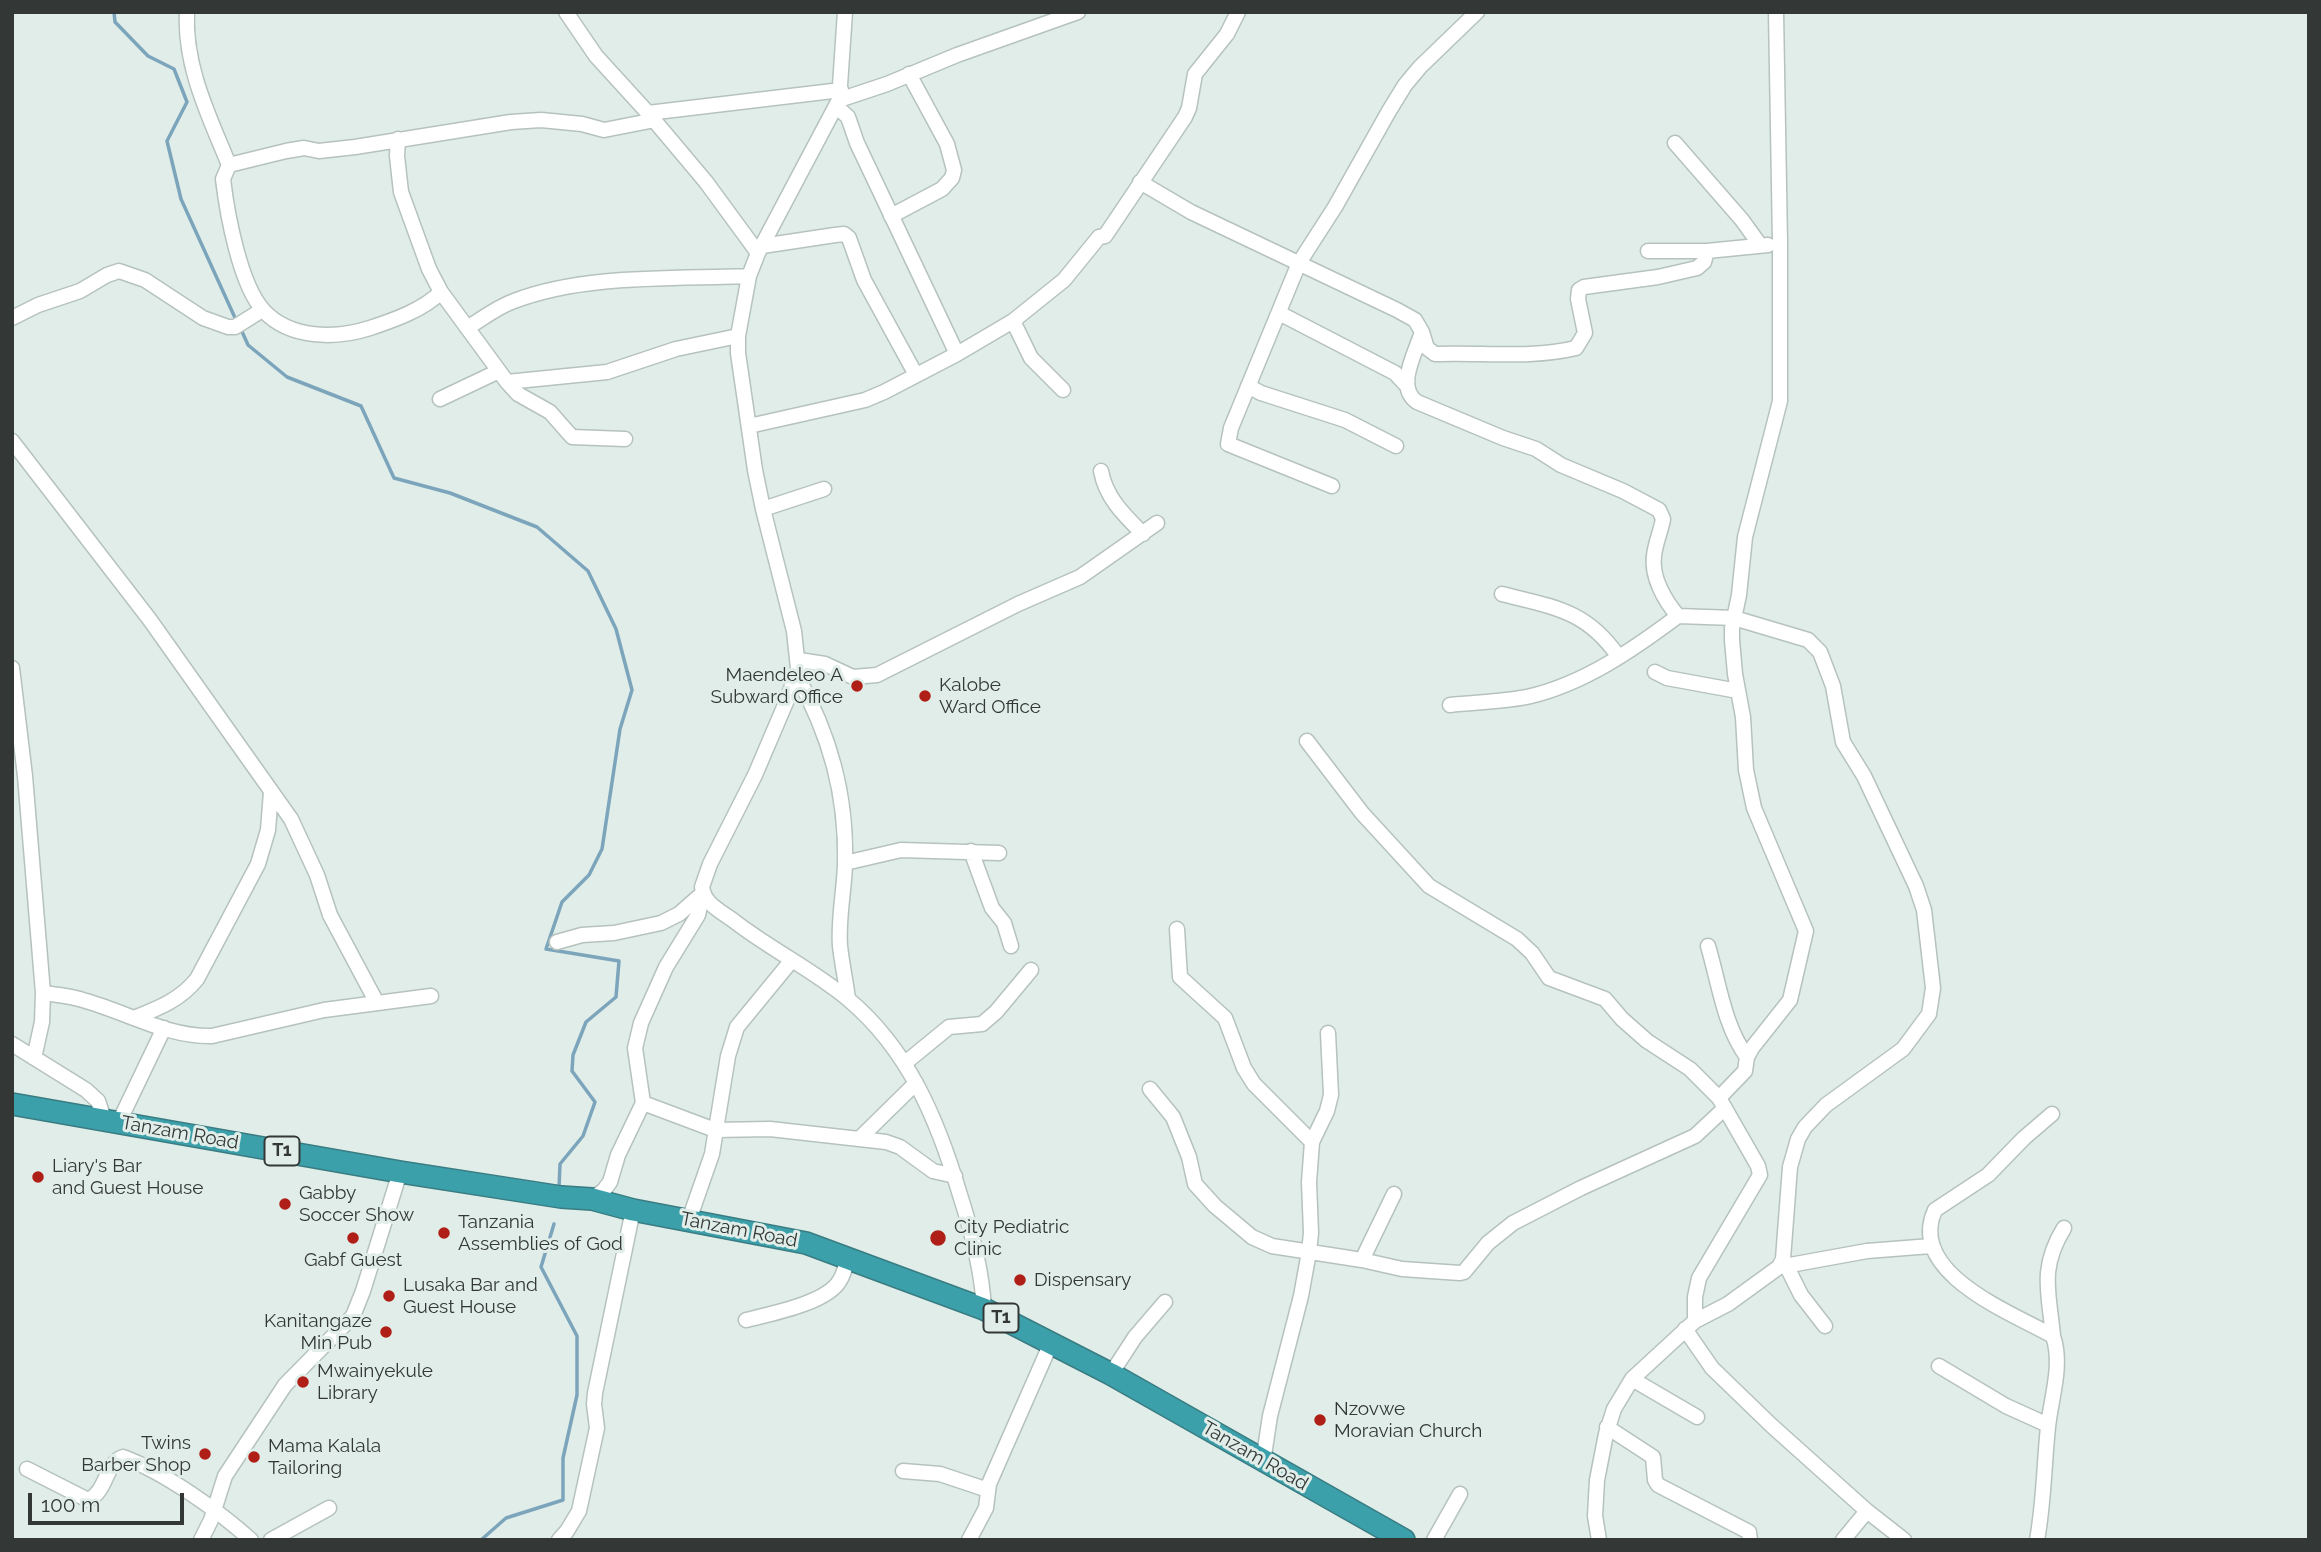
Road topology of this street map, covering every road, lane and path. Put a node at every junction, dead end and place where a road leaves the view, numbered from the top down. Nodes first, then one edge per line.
1 (187, 12) edge
2 (566, 12) edge
3 (845, 12) edge
4 (1078, 12) edge
5 (1238, 12) edge
6 (1477, 12) edge
7 (1776, 12) edge
8 (909, 74) junction
9 (839, 99) junction
10 (652, 116) junction
11 (398, 139) junction
12 (1675, 143) dead end
13 (229, 165) junction
14 (1140, 183) junction
15 (891, 216) junction
16 (1780, 243) junction
17 (1760, 245) junction
18 (760, 249) junction
19 (1648, 251) dead end
20 (1707, 251) junction
21 (1299, 263) junction
22 (749, 276) junction
23 (441, 292) junction
24 (1279, 313) junction
25 (256, 314) junction
26 (12, 318) edge
27 (1013, 321) junction
28 (467, 328) junction
29 (1422, 332) junction
30 (738, 337) junction
31 (957, 354) junction
32 (916, 375) junction
33 (503, 376) junction
34 (1248, 386) junction
35 (1406, 386) junction
36 (1063, 390) dead end
37 (440, 399) dead end
38 (749, 426) junction
39 (625, 439) dead end
40 (12, 441) edge
41 (1396, 446) dead end
42 (1101, 471) dead end
43 (1332, 486) dead end
44 (824, 489) dead end
45 (763, 509) junction
46 (1157, 523) dead end
47 (1143, 534) junction
48 (1502, 594) dead end
49 (1678, 616) junction
50 (1734, 618) junction
51 (1618, 656) junction
52 (798, 667) junction
53 (12, 668) edge
54 (1655, 672) dead end
55 (1738, 691) junction
56 (1450, 705) dead end
57 (1307, 741) dead end
58 (271, 792) junction
59 (971, 851) junction
60 (999, 853) dead end
61 (845, 863) junction
62 (703, 893) junction
63 (1177, 929) dead end
64 (557, 942) dead end
65 (1011, 946) dead end
66 (1708, 946) dead end
67 (792, 960) junction
68 (1031, 970) dead end
69 (43, 993) junction
70 (431, 996) dead end
71 (848, 999) junction
72 (377, 1003) junction
73 (134, 1018) junction
74 (164, 1028) junction
75 (1328, 1033) dead end
76 (12, 1044) edge
77 (1747, 1057) junction
78 (34, 1058) junction
79 (905, 1063) junction
80 (916, 1083) junction
81 (1150, 1089) dead end
82 (643, 1103) junction
83 (1722, 1103) junction
84 (12, 1104) edge
85 (2052, 1114) dead end
86 (112, 1120) junction
87 (715, 1130) junction
88 (859, 1139) junction
89 (1312, 1142) junction
90 (400, 1172) junction
91 (955, 1176) junction
92 (1394, 1194) dead end
93 (592, 1199) junction
94 (633, 1210) junction
95 (689, 1220) junction
96 (2064, 1228) dead end
97 (1931, 1246) junction
98 (1310, 1252) junction
99 (848, 1259) junction
100 (1362, 1260) junction
101 (1783, 1266) junction
102 (1165, 1302) dead end
103 (984, 1309) junction
104 (746, 1320) dead end
105 (1690, 1325) junction
106 (1825, 1326) dead end
107 (2053, 1336) junction
108 (1051, 1343) junction
109 (1939, 1366) dead end
110 (1111, 1374) junction
111 (1632, 1379) junction
112 (1697, 1417) dead end
113 (2048, 1425) junction
114 (1607, 1427) junction
115 (1263, 1462) junction
116 (27, 1469) dead end
117 (903, 1471) dead end
118 (988, 1490) junction
119 (1460, 1494) dead end
120 (328, 1508) dead end
121 (214, 1510) junction
122 (1867, 1511) junction
123 (201, 1540) edge
124 (251, 1540) edge
125 (271, 1540) edge
126 (559, 1540) edge
127 (969, 1540) edge
128 (1404, 1540) edge
129 (1434, 1540) edge
130 (1599, 1540) edge
131 (1750, 1540) edge
132 (1843, 1540) edge
133 (1904, 1540) edge
134 (2037, 1540) edge

1 - 13 street
2 - 10 street
3 - 9 street
4 - 8 street
5 - 14 street
6 - 21 street
7 - 16 street
8 - 9 street
8 - 15 street
9 - 10 street
9 - 15 street
9 - 18 street
10 - 11 street
10 - 18 street
11 - 13 street
11 - 23 street
12 - 17 street
13 - 25 street
14 - 21 street
14 - 27 street
15 - 31 street
16 - 17 street
16 - 50 street
17 - 20 street
18 - 22 street
18 - 32 street
19 - 20 street
20 - 29 street
21 - 24 street
21 - 29 street
22 - 28 street
22 - 30 street
23 - 25 street
23 - 28 street
24 - 34 street
24 - 35 street
25 - 26 street
27 - 31 street
27 - 36 street
28 - 33 street
29 - 35 street
30 - 33 street
30 - 38 street
31 - 32 street
32 - 38 street
33 - 37 street
33 - 39 street
34 - 41 street
34 - 43 street
35 - 49 street
38 - 45 street
40 - 58 street
42 - 47 street
44 - 45 street
45 - 52 street
46 - 47 street
47 - 52 street
48 - 51 street
49 - 50 street
49 - 51 street
50 - 55 street
50 - 101 street
51 - 56 street
52 - 61 street
52 - 62 street
53 - 69 street
54 - 55 street
55 - 77 street
57 - 83 street
58 - 72 street
58 - 73 street
59 - 60 street
59 - 61 street
59 - 65 street
61 - 71 street
62 - 64 street
62 - 67 street
62 - 82 street
63 - 89 street
66 - 77 street
67 - 71 street
67 - 87 street
68 - 79 street
69 - 73 street
69 - 78 street
70 - 72 street
71 - 79 street
72 - 74 street
73 - 74 street
74 - 86 street
75 - 89 street
76 - 78 street
77 - 83 street
78 - 86 street
79 - 80 street
80 - 88 street
80 - 91 street
81 - 98 street
82 - 87 street
82 - 93 street
83 - 100 street
83 - 105 street
84 - 86 highway, Tanzam Road / T1
85 - 97 street
86 - 90 highway, Tanzam Road / T1
87 - 88 street
87 - 95 street
88 - 91 street
89 - 98 street
90 - 93 highway, Tanzam Road / T1
90 - 121 street
91 - 103 street
92 - 100 street
93 - 94 highway, Tanzam Road / T1
94 - 95 highway, Tanzam Road / T1
94 - 126 street
95 - 99 highway, Tanzam Road / T1
96 - 107 street
97 - 101 street
97 - 107 street
98 - 100 street
98 - 115 street
99 - 103 highway, Tanzam Road / T1
99 - 104 street
101 - 105 street
101 - 106 street
102 - 110 street
103 - 108 highway, Tanzam Road / T1
105 - 111 street
105 - 122 street
107 - 113 street
108 - 110 highway, Tanzam Road / T1
108 - 118 street
109 - 113 street
110 - 115 highway, Tanzam Road / T1
111 - 112 street
111 - 114 street
113 - 134 street
114 - 130 street
114 - 131 street
115 - 128 highway, Tanzam Road / T1
116 - 121 street
117 - 118 street
118 - 127 street
119 - 129 street
120 - 125 street
121 - 123 street
121 - 124 street
122 - 132 street
122 - 133 street

